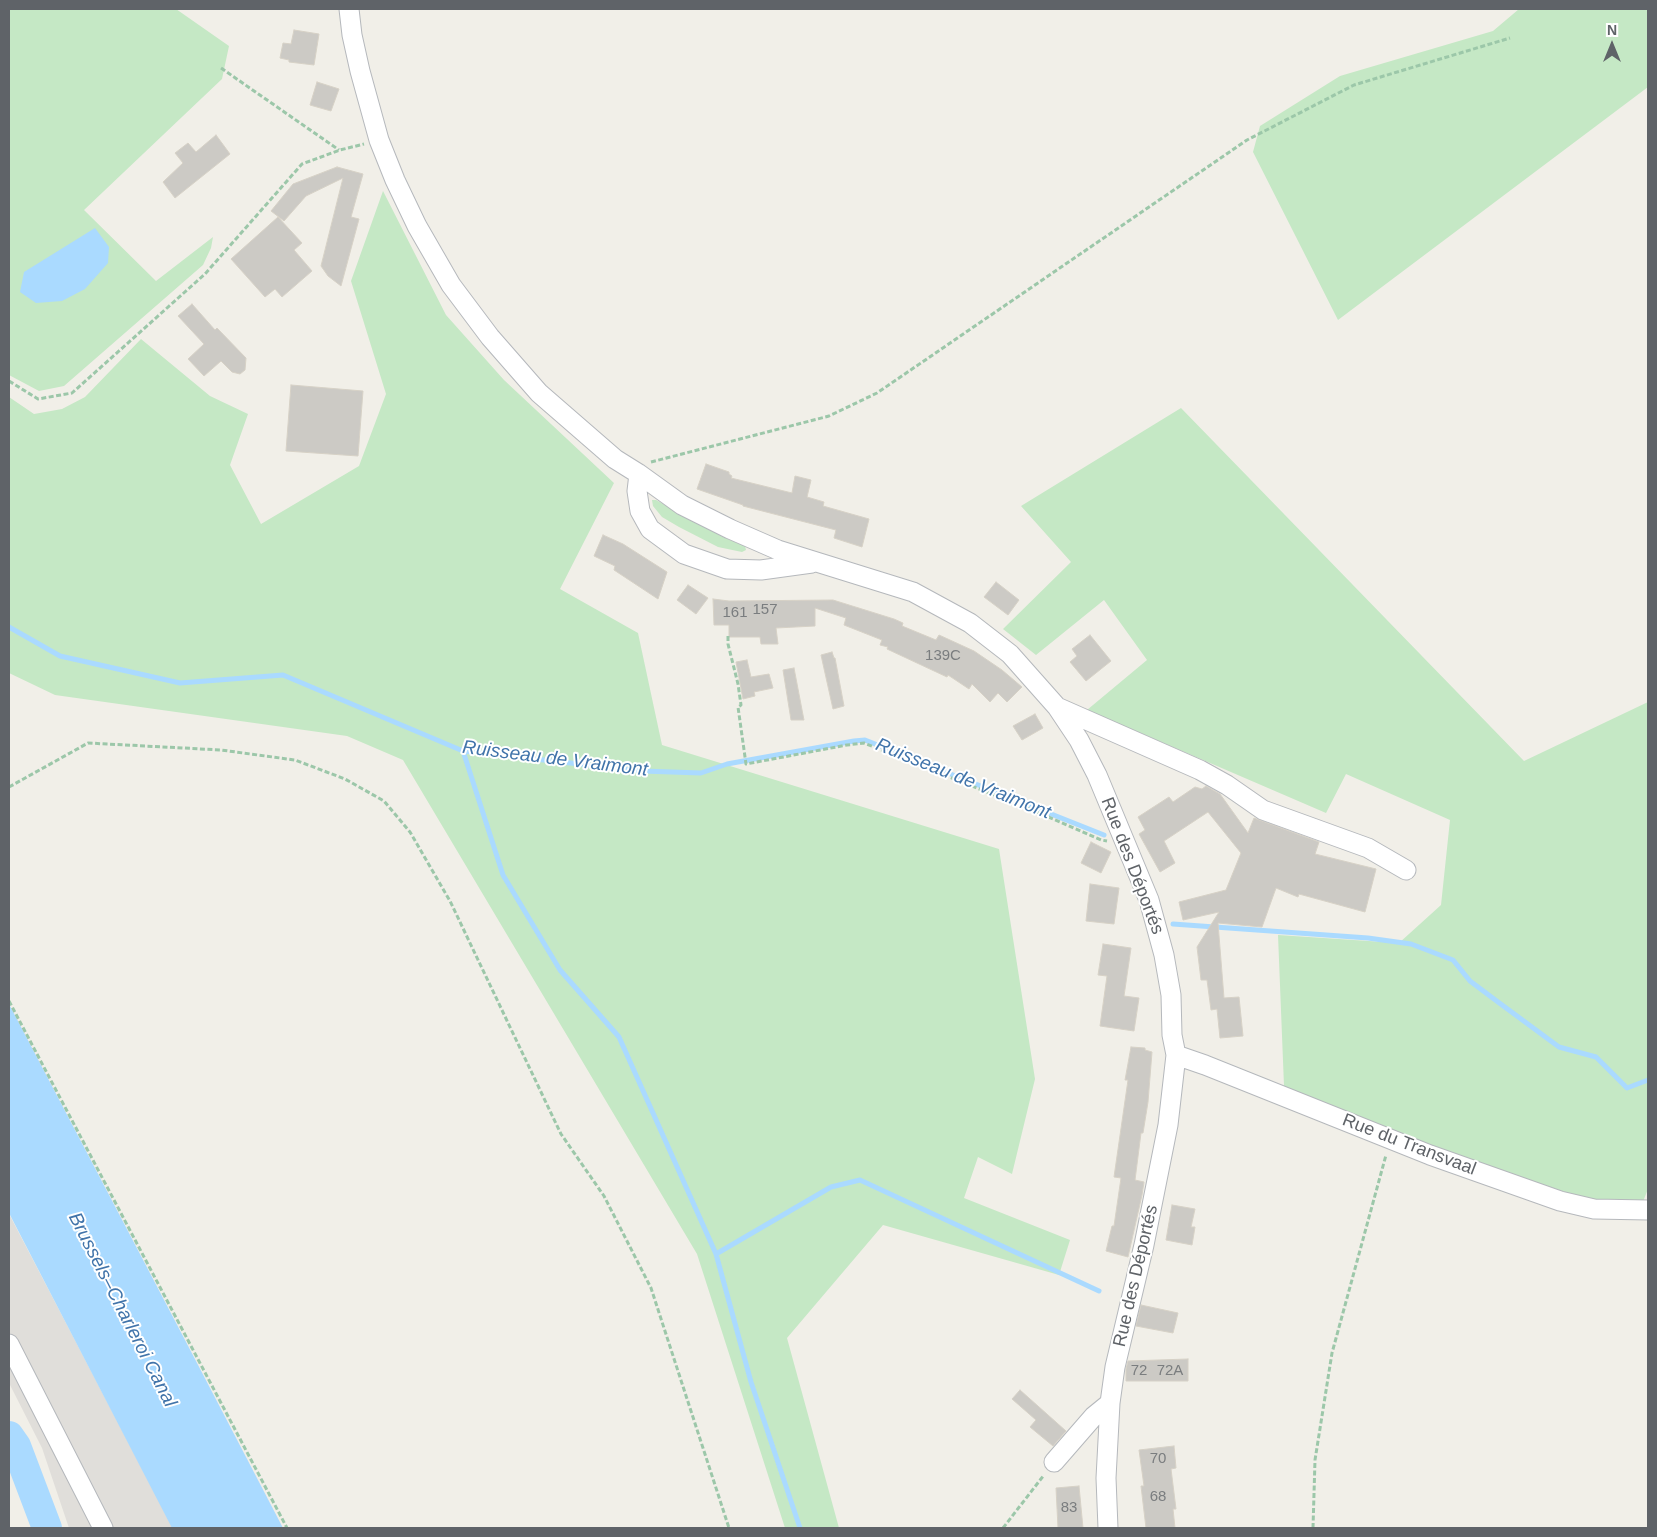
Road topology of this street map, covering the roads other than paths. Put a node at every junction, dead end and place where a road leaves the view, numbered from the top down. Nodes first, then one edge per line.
1 (349, 9) edge
2 (639, 474) junction
3 (816, 562) junction
4 (1057, 707) junction
5 (1406, 870) dead end
6 (1176, 1055) junction
7 (1648, 1210) edge
8 (9, 1344) edge
9 (1110, 1403) junction
10 (1054, 1462) road end
11 (103, 1528) edge
12 (1108, 1528) edge

1 - 2 street, Rue des Déportés
2 - 3 street, Rue des Déportés
2 - 3 street, Rue des Déportés
3 - 4 street, Rue des Déportés
4 - 5 street
4 - 6 street, Rue des Déportés
6 - 7 street, Rue du Transvaal
6 - 9 street, Rue des Déportés
8 - 11 street
9 - 10 street
9 - 12 street, Rue des Déportés

